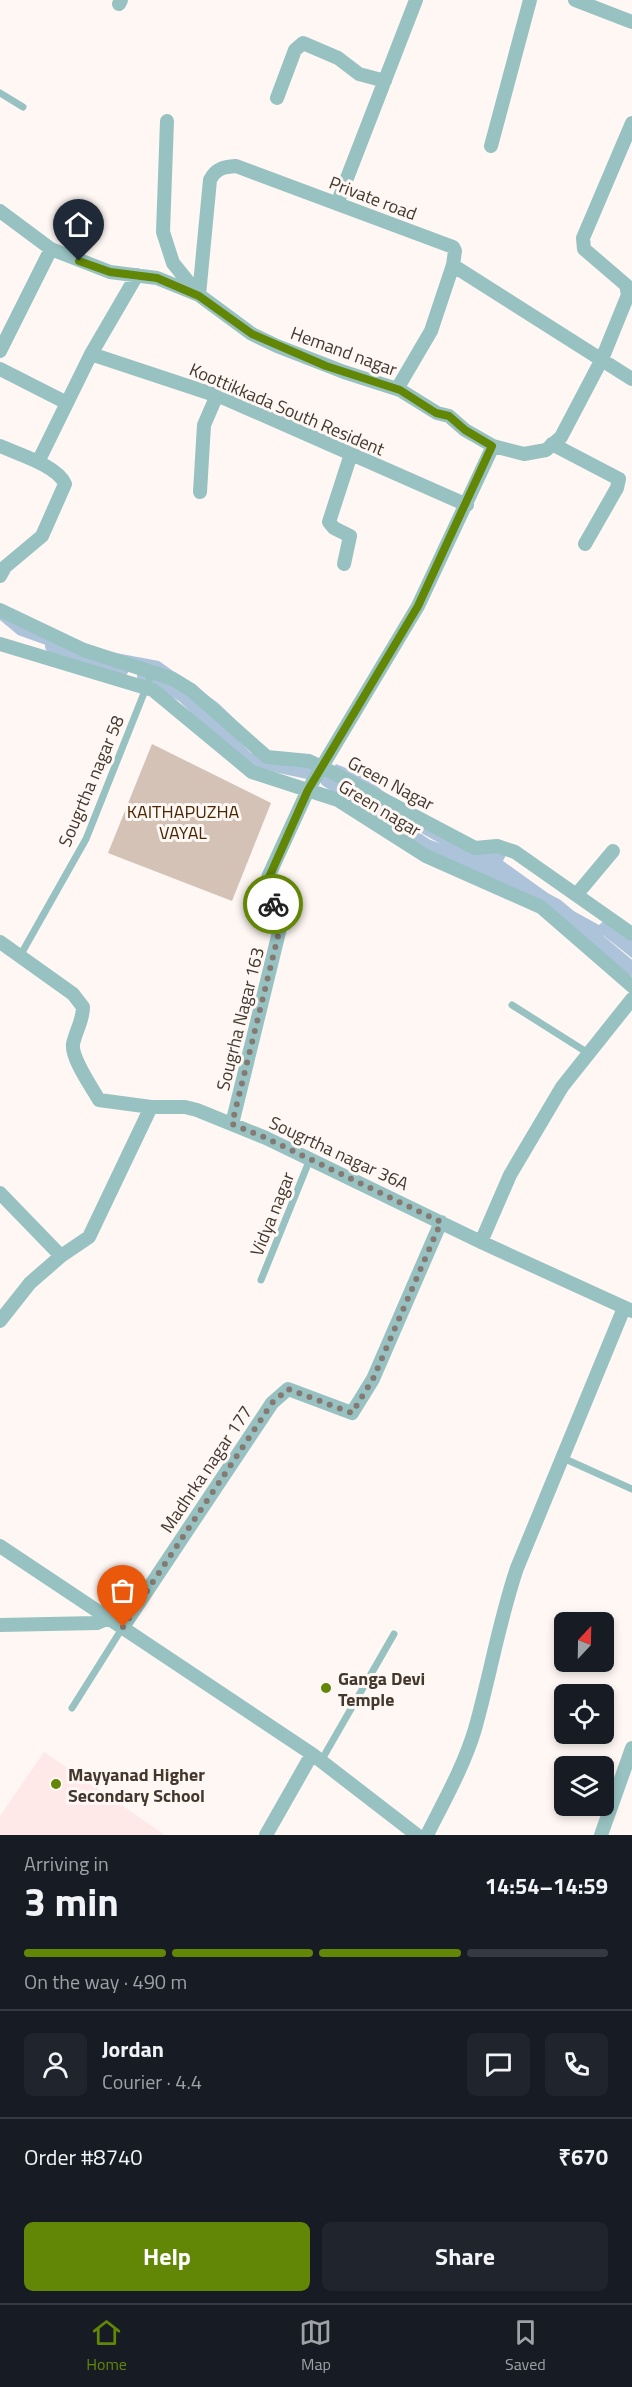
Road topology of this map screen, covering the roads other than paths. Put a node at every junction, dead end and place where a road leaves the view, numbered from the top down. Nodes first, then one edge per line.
1 (416, 0) edge
2 (530, 0) edge
3 (575, 0) edge
4 (631, 19) edge
5 (385, 81) junction
6 (0, 93) edge
7 (277, 98) dead end
8 (23, 107) dead end
9 (167, 121) dead end
10 (632, 123) edge
11 (491, 146) dead end
12 (337, 204) junction
13 (0, 211) edge
14 (51, 249) junction
15 (453, 265) junction
16 (137, 275) junction
17 (199, 296) junction
18 (0, 351) edge
19 (91, 354) junction
20 (602, 359) junction
21 (0, 369) edge
22 (632, 379) edge
23 (397, 389) junction
24 (216, 395) junction
25 (67, 403) junction
26 (552, 444) junction
27 (0, 446) edge
28 (492, 446) junction
29 (351, 454) junction
30 (38, 462) junction
31 (200, 492) dead end
32 (466, 505) junction
33 (585, 544) dead end
34 (344, 564) dead end
35 (0, 576) edge
36 (0, 610) edge
37 (0, 644) edge
38 (148, 682) junction
39 (322, 767) junction
40 (308, 790) junction
41 (613, 851) dead end
42 (577, 894) junction
43 (632, 934) edge
44 (0, 942) edge
45 (20, 956) junction
46 (632, 987) edge
47 (632, 999) edge
48 (512, 1005) dead end
49 (588, 1053) junction
50 (151, 1107) junction
51 (232, 1124) junction
52 (310, 1159) junction
53 (0, 1193) edge
54 (441, 1222) junction
55 (481, 1242) junction
56 (61, 1256) junction
57 (261, 1280) dead end
58 (628, 1310) edge
59 (0, 1321) edge
60 (563, 1458) junction
61 (632, 1489) edge
62 (0, 1546) edge
63 (109, 1618) junction
64 (0, 1625) edge
65 (123, 1627) junction
66 (394, 1634) dead end
67 (72, 1708) dead end
68 (632, 1748) edge
69 (316, 1758) junction
70 (267, 1835) edge
71 (417, 1835) edge
72 (427, 1835) edge
73 (601, 1835) edge

1 - 5 street
2 - 11 street
3 - 4 street
5 - 7 street
5 - 12 street
6 - 8 lane
9 - 17 street
10 - 20 street
12 - 15 street, Private road
12 - 17 street, Private road
13 - 14 street
14 - 16 street
14 - 18 street
15 - 20 street
15 - 23 street
16 - 17 street
16 - 19 street
17 - 23 street, Hemand nagar
19 - 24 street, Koottikkada South Resident
19 - 25 street
20 - 22 street
20 - 26 street
21 - 25 street
23 - 28 street, Hemand nagar
24 - 29 street, Koottikkada South Resident
24 - 31 street
25 - 30 street
26 - 28 street, Hemand nagar
26 - 33 street
27 - 30 street
28 - 32 street, Sougrha Nagar 163
29 - 32 street, Koottikkada South Resident
29 - 34 street
30 - 35 street
32 - 39 street, Sougrha Nagar 163
36 - 39 street, Green Nagar
37 - 38 street, Green nagar
38 - 40 street, Green nagar
38 - 45 lane, Sougrtha nagar 58
39 - 40 street, Sougrha Nagar 163
39 - 42 street, Green Nagar
40 - 46 street, Green nagar
40 - 51 street, Sougrha Nagar 163
41 - 42 street
42 - 43 street, Green Nagar
44 - 45 street, Sougrtha nagar 36A
45 - 50 street, Sougrtha nagar 36A
47 - 49 street
48 - 49 lane
49 - 55 street
50 - 51 street, Sougrtha nagar 36A
50 - 56 street
51 - 52 street, Sougrtha nagar 36A
52 - 54 street, Sougrtha nagar 36A
52 - 57 lane, Vidya nagar
53 - 56 street
54 - 55 street, Sougrtha nagar 36A
54 - 65 street, Madhrka nagar 177
55 - 58 street, Sougrtha nagar 36A
56 - 59 street
58 - 60 street
60 - 61 lane
60 - 72 street
62 - 63 street
63 - 64 street
63 - 65 street
65 - 67 lane
65 - 69 street
66 - 69 lane
68 - 73 street
69 - 70 street
69 - 71 street

